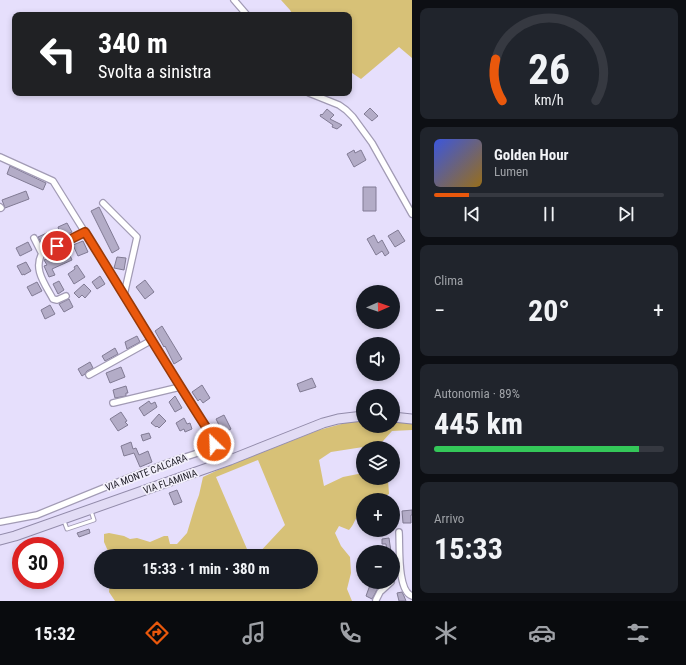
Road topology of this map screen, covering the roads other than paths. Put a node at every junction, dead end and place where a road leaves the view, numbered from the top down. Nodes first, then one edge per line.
1 (234, 0) edge
2 (244, 12) edge
3 (317, 96) edge
4 (0, 157) edge
5 (103, 203) dead end
6 (412, 214) edge
7 (85, 232) junction
8 (34, 238) dead end
9 (42, 254) junction
10 (124, 295) junction
11 (66, 296) dead end
12 (152, 340) junction
13 (89, 375) dead end
14 (180, 387) junction
15 (112, 403) dead end
16 (356, 417) edge
17 (400, 418) edge
18 (412, 419) edge
19 (0, 522) edge
20 (399, 537) edge
21 (0, 540) edge
22 (401, 576) joint
23 (383, 589) edge
24 (412, 596) edge
25 (376, 600) edge

1 - 2 street
3 - 6 street
4 - 7 street, VIA MONTE CALCARA
5 - 10 street
7 - 9 street
7 - 10 street, VIA MONTE CALCARA
8 - 9 street
9 - 11 street
10 - 12 street, VIA MONTE CALCARA
12 - 13 street
12 - 14 street, VIA MONTE CALCARA
14 - 15 street
14 - 19 street, VIA MONTE CALCARA
16 - 21 main road, VIA FLAMINIA
17 - 18 main road
20 - 22 street
22 - 24 street
23 - 25 street

